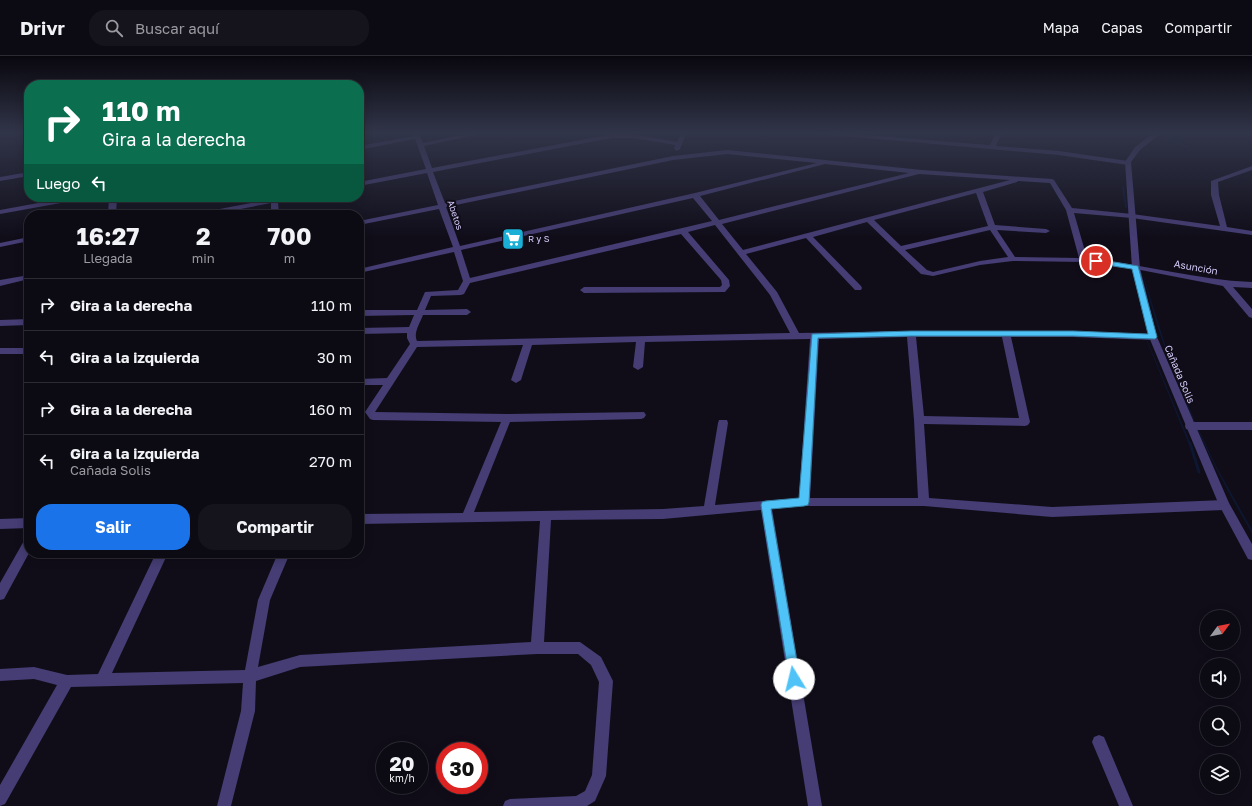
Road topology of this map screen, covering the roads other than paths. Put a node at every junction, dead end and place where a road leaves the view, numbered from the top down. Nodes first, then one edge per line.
1 (429, 167) edge
2 (446, 167) edge
3 (630, 167) edge
4 (810, 167) edge
5 (876, 167) edge
6 (1128, 167) edge
7 (1252, 168) edge
8 (430, 170) junction
9 (922, 172) junction
10 (24, 175) edge
11 (0, 179) edge
12 (1022, 179) junction
13 (364, 183) edge
14 (979, 191) junction
15 (695, 195) junction
16 (55, 202) edge
17 (260, 202) edge
18 (442, 206) junction
19 (222, 210) edge
20 (1070, 210) junction
21 (0, 212) edge
22 (1132, 216) junction
23 (869, 220) junction
24 (364, 222) edge
25 (718, 223) junction
26 (992, 227) junction
27 (1221, 228) junction
28 (683, 231) junction
29 (1046, 231) dead end
30 (1252, 233) edge
31 (808, 236) junction
32 (24, 240) edge
33 (0, 245) edge
34 (457, 249) junction
35 (900, 249) junction
36 (742, 253) junction
37 (1013, 259) junction
38 (1084, 260) junction
39 (1136, 268) junction
40 (364, 270) edge
41 (24, 278) edge
42 (467, 281) junction
43 (0, 283) edge
44 (1226, 284) junction
45 (1252, 285) edge
46 (858, 288) dead end
47 (584, 290) dead end
48 (420, 312) junction
49 (467, 312) dead end
50 (364, 313) edge
51 (1252, 315) edge
52 (24, 322) edge
53 (0, 323) edge
54 (412, 330) junction
55 (364, 331) edge
56 (911, 334) junction
57 (1006, 334) junction
58 (796, 336) junction
59 (815, 336) junction
60 (1153, 337) junction
61 (641, 340) junction
62 (528, 342) junction
63 (414, 344) junction
64 (0, 351) edge
65 (24, 351) edge
66 (638, 367) dead end
67 (516, 380) dead end
68 (390, 381) junction
69 (364, 382) edge
70 (641, 415) dead end
71 (507, 418) junction
72 (920, 420) junction
73 (723, 423) dead end
74 (1190, 426) junction
75 (1252, 426) edge
76 (804, 502) junction
77 (924, 502) junction
78 (766, 505) junction
79 (1224, 505) junction
80 (709, 510) junction
81 (546, 517) junction
82 (466, 518) junction
83 (364, 519) edge
84 (0, 524) edge
85 (24, 524) edge
86 (24, 551) edge
87 (1252, 555) edge
88 (160, 558) edge
89 (282, 558) edge
90 (0, 595) edge
91 (537, 648) junction
92 (0, 675) edge
93 (250, 676) junction
94 (67, 680) junction
95 (102, 680) junction
96 (1099, 742) dead end
97 (0, 799) edge
98 (224, 806) edge
99 (510, 806) edge
100 (815, 806) edge
101 (1126, 806) edge

1 - 8 street, Abetos
2 - 8 street
3 - 18 street
4 - 15 street
5 - 9 street
6 - 22 street, Cañada Solis
7 - 27 street
8 - 13 street
8 - 18 street, Abetos
9 - 12 street
9 - 25 street
10 - 11 street
12 - 14 street
12 - 20 street
14 - 23 street
14 - 26 street
15 - 25 street
15 - 34 street
16 - 21 street
17 - 19 street
18 - 24 street
18 - 34 street, Abetos
20 - 22 street
20 - 38 street
22 - 27 street
22 - 39 street, Cañada Solis
23 - 31 street
23 - 35 street, Asunción
25 - 28 street
25 - 36 street
26 - 29 street
26 - 35 street
26 - 37 street
27 - 30 street
28 - 42 street
28 - 47 street
31 - 36 street
31 - 46 street
32 - 33 street
34 - 40 street
34 - 42 street, Abetos
35 - 37 street, Asunción
36 - 58 street
37 - 38 street, Asunción
38 - 39 street, Asunción
39 - 44 street, Asunción
39 - 60 street, Cañada Solis
41 - 43 street
42 - 48 street
44 - 45 street, Asunción
44 - 51 street
48 - 49 street
48 - 50 street
48 - 54 street
52 - 53 street
54 - 55 street
54 - 63 street
56 - 57 street
56 - 59 street
56 - 72 street
57 - 60 street
57 - 72 street
58 - 59 street
58 - 61 street
59 - 76 street
60 - 74 street, Cañada Solis
61 - 62 street
61 - 66 street
62 - 63 street
62 - 67 street
63 - 68 street
64 - 65 street
68 - 69 street
68 - 71 street
70 - 71 street
71 - 82 street
72 - 77 street
73 - 80 street
74 - 75 street
74 - 79 street, Cañada Solis
76 - 77 street
76 - 78 street
77 - 79 street
78 - 80 street
78 - 100 street
79 - 87 street, Cañada Solis
80 - 81 street
81 - 82 street
81 - 91 street
82 - 83 street
84 - 85 street
86 - 90 street
88 - 95 street
89 - 93 street
91 - 93 street
91 - 99 street
92 - 94 street
93 - 95 street
93 - 98 street
94 - 95 street
94 - 97 street
96 - 101 street

